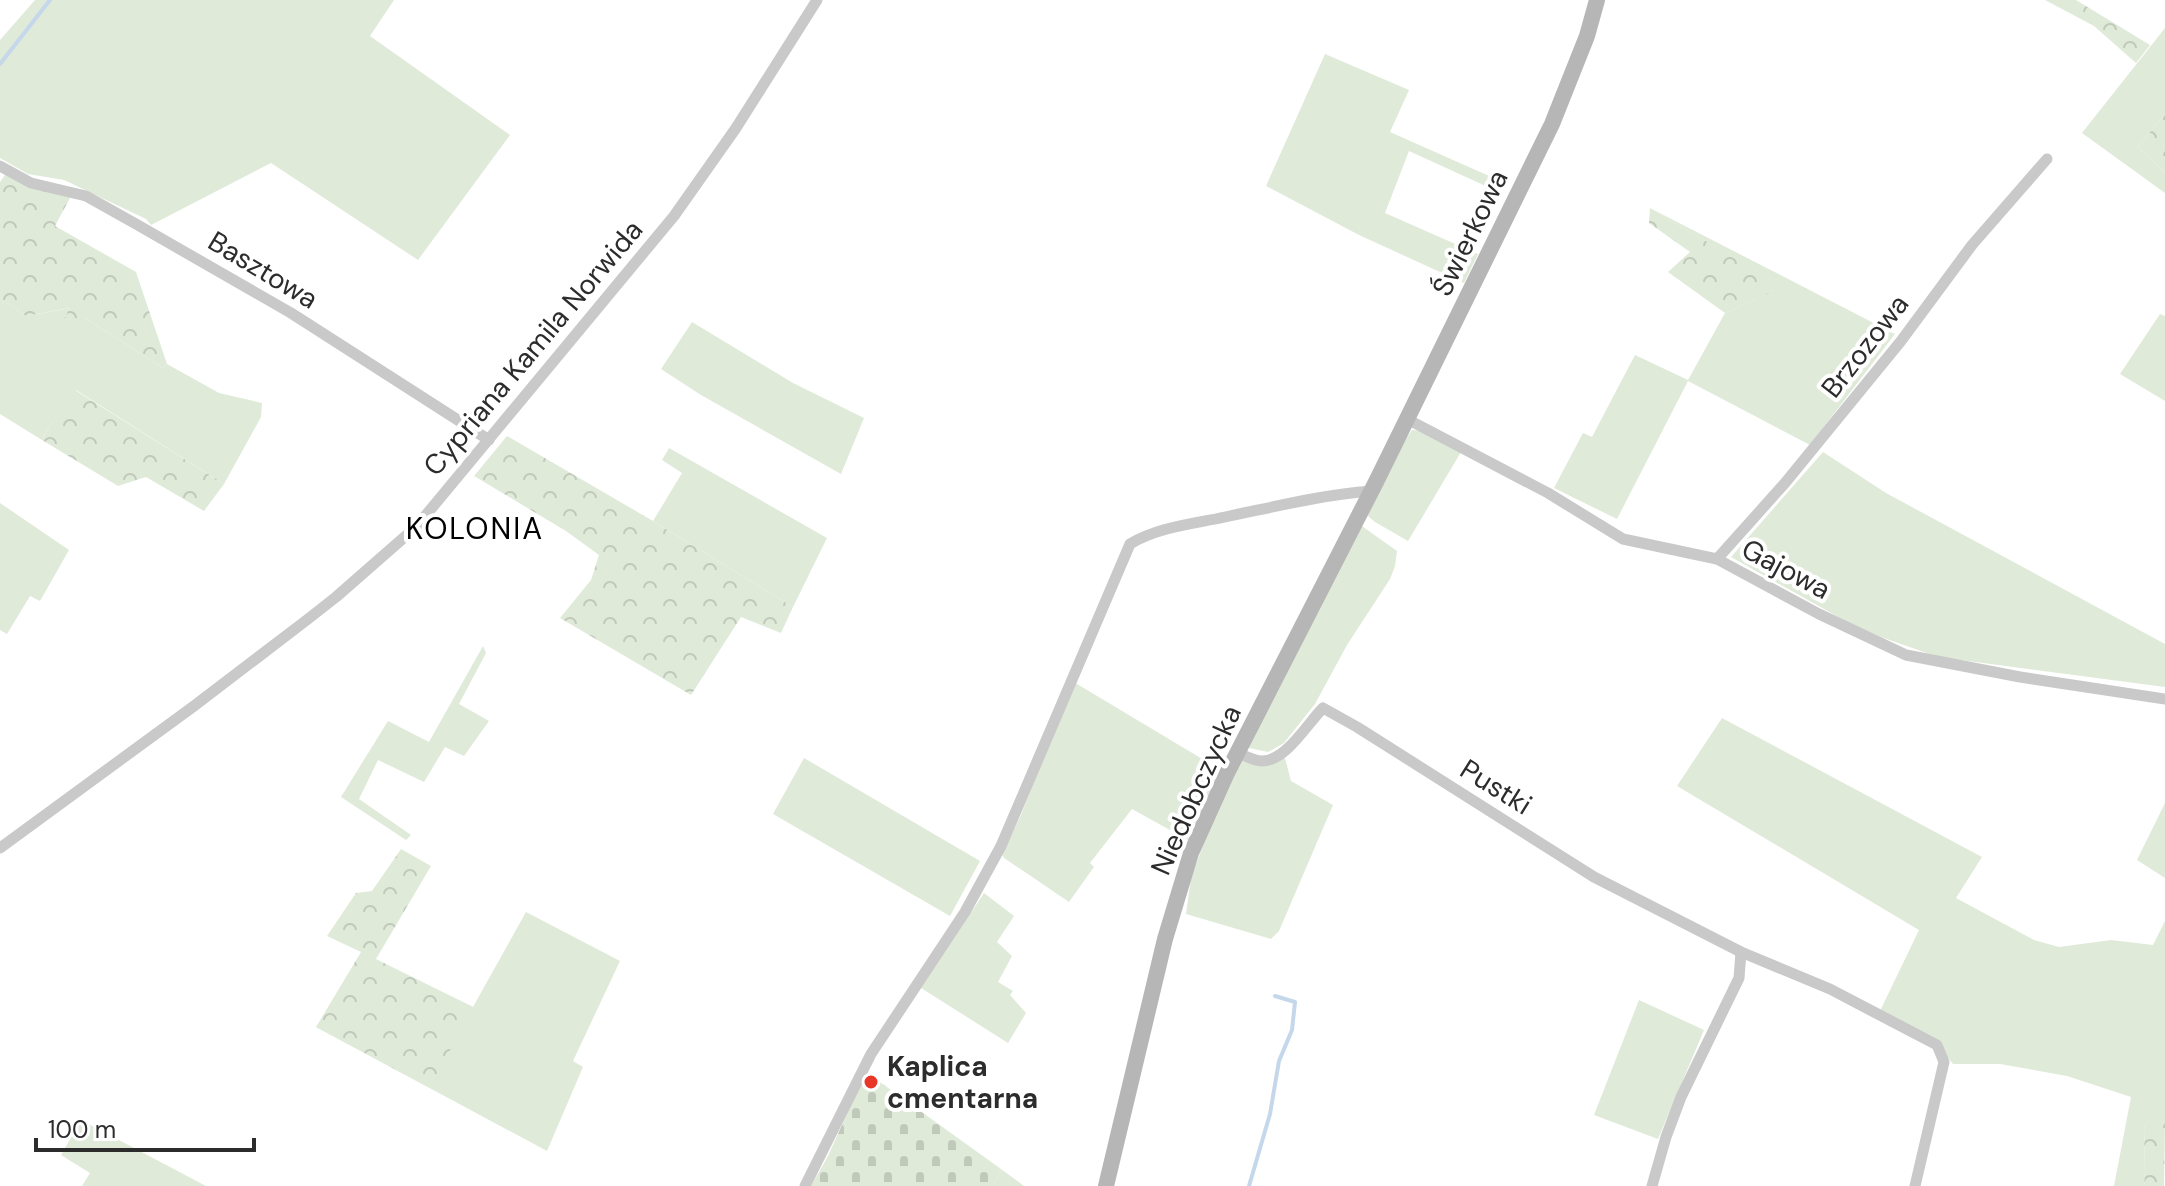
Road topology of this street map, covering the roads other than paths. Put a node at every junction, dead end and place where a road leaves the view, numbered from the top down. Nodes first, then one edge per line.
1 (817, 0) edge
2 (1597, 0) edge
3 (2047, 159) dead end
4 (0, 166) edge
5 (1407, 419) junction
6 (489, 440) junction
7 (1373, 487) junction
8 (1717, 559) junction
9 (2165, 699) edge
10 (1238, 753) junction
11 (0, 848) edge
12 (1741, 952) junction
13 (805, 1186) edge
14 (1106, 1186) edge
15 (1652, 1186) edge
16 (1915, 1186) edge

1 - 6 street, Cypriana Kamila Norwida
2 - 5 street, Świerkowa
3 - 8 street, Brzozowa
4 - 6 street, Basztowa
5 - 7 street, Świerkowa
5 - 8 street, Gajowa
6 - 11 street, Cypriana Kamila Norwida
7 - 10 street, Niedobczycka
7 - 13 street
8 - 9 street, Gajowa
10 - 12 street, Pustki
10 - 14 street, Niedobczycka
12 - 15 street
12 - 16 street, Pustki

